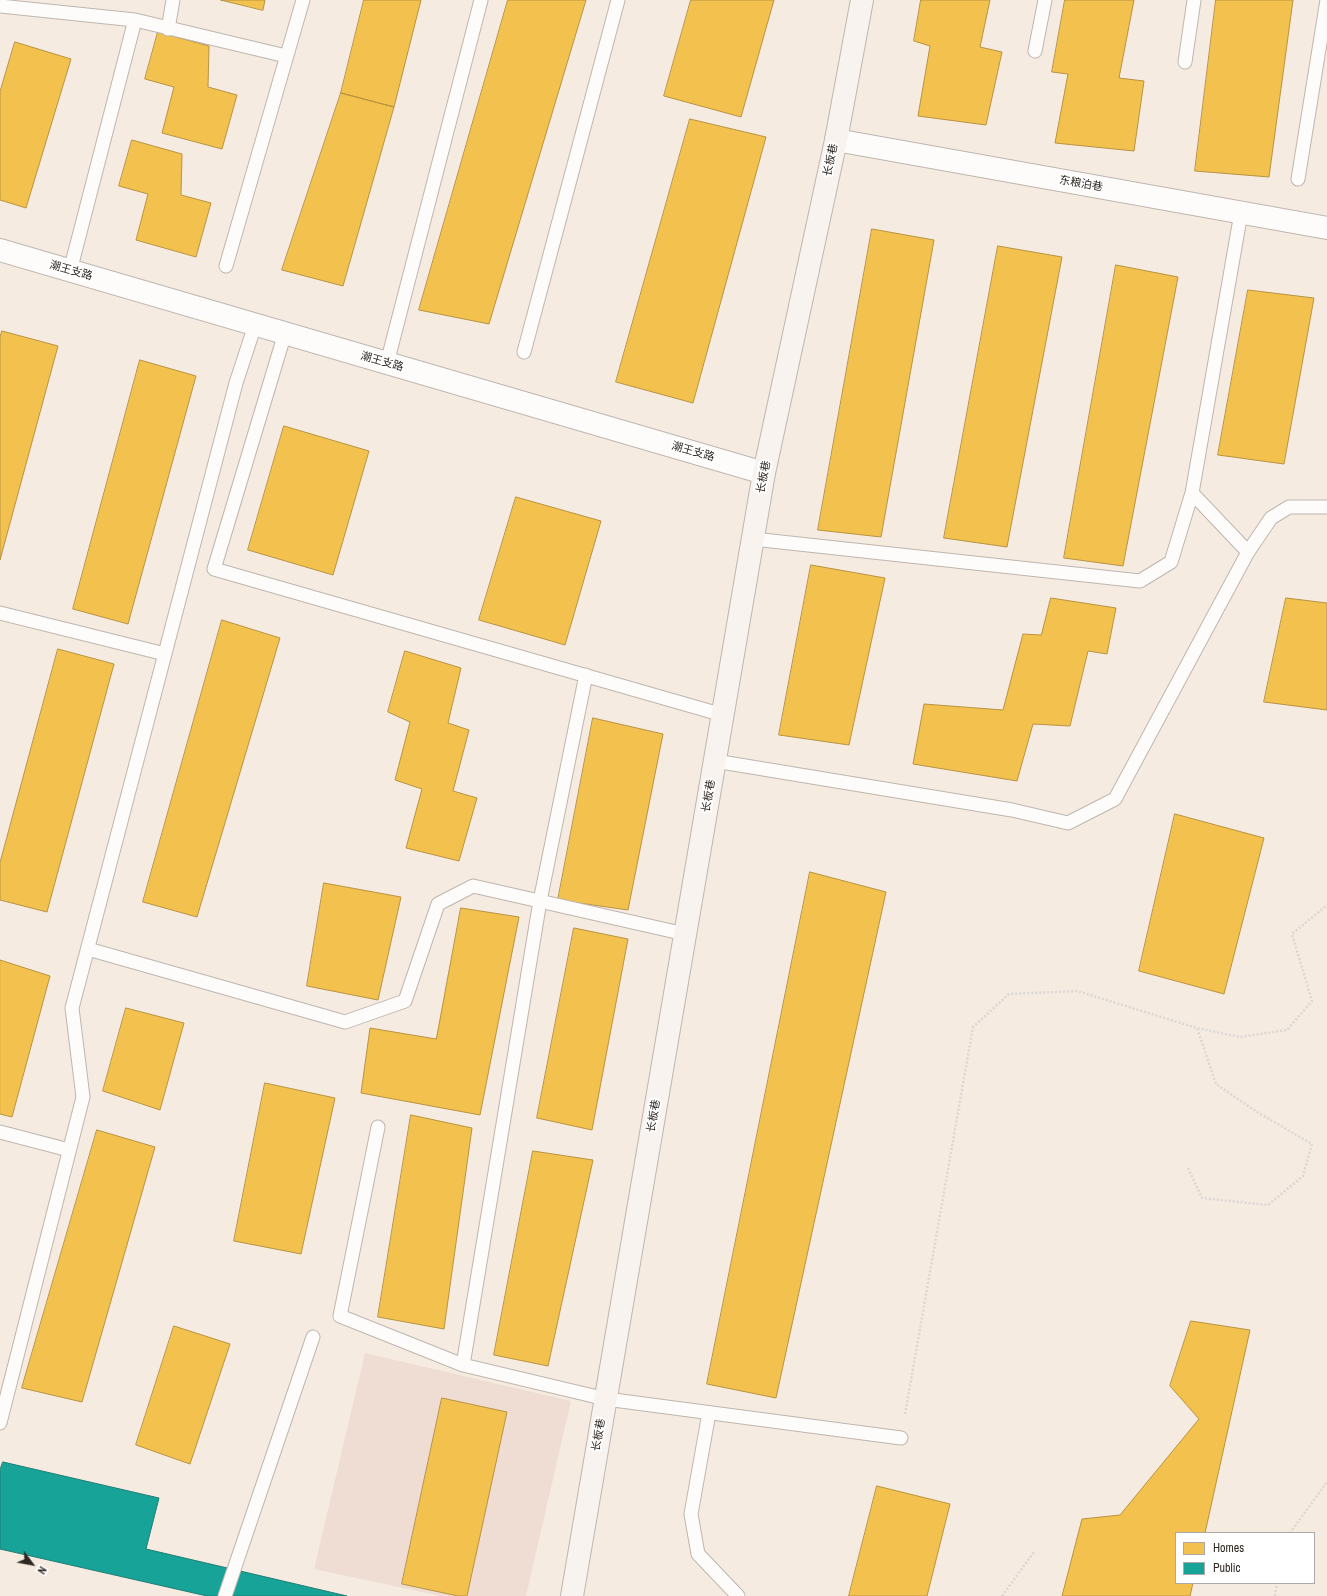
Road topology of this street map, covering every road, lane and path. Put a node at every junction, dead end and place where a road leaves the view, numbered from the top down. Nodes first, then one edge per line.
1 (173, 0) edge
2 (303, 0) edge
3 (481, 0) edge
4 (618, 0) edge
5 (862, 0) edge
6 (1045, 0) edge
7 (1194, 0) edge
8 (1327, 0) edge
9 (38, 5) edge
10 (0, 6) edge
11 (135, 20) junction
12 (168, 28) junction
13 (1035, 51) dead end
14 (286, 56) junction
15 (1185, 62) dead end
16 (836, 140) junction
17 (1298, 179) dead end
18 (1241, 213) junction
19 (1327, 228) edge
20 (0, 250) edge
21 (226, 266) dead end
22 (70, 271) junction
23 (255, 325) junction
24 (288, 334) junction
25 (524, 352) dead end
26 (386, 363) junction
27 (271, 407) dead end
28 (764, 473) junction
29 (1192, 493) junction
30 (1327, 507) edge
31 (753, 539) junction
32 (1248, 552) junction
33 (0, 613) edge
34 (165, 654) junction
35 (586, 675) junction
36 (723, 714) junction
37 (715, 762) junction
38 (540, 901) junction
39 (1327, 905) edge
40 (685, 934) junction
41 (88, 949) junction
42 (1197, 1028) junction
43 (378, 1127) dead end
44 (0, 1132) edge
45 (69, 1150) junction
46 (1188, 1168) dead end
47 (313, 1337) dead end
48 (463, 1365) junction
49 (606, 1399) junction
50 (708, 1413) junction
51 (0, 1423) edge
52 (901, 1438) joint
53 (1327, 1482) edge
54 (1291, 1532) edge
55 (1034, 1552) dead end
56 (1277, 1584) edge
57 (225, 1596) edge
58 (572, 1596) edge
59 (738, 1596) edge
60 (1002, 1596) edge
61 (1275, 1596) edge

1 - 12 lane
2 - 14 lane
3 - 26 lane
4 - 25 lane
5 - 16 street, 长板巷
6 - 13 lane
7 - 15 lane
8 - 17 lane
9 - 10 lane
9 - 11 lane
11 - 12 lane
11 - 22 lane
12 - 14 lane
14 - 21 lane
16 - 18 street, 东粮泊巷
16 - 28 street, 长板巷
18 - 19 street, 东粮泊巷
18 - 29 lane
20 - 22 street, 潮王支路
22 - 23 street, 潮王支路
23 - 24 street, 潮王支路
23 - 34 lane
24 - 26 street, 潮王支路
24 - 27 lane
24 - 35 lane
26 - 28 street, 潮王支路
28 - 31 street, 长板巷
29 - 31 lane
29 - 32 lane
30 - 32 lane
31 - 36 street, 长板巷
32 - 37 lane
33 - 34 lane
34 - 41 lane
35 - 36 lane
35 - 38 lane
36 - 37 street, 长板巷
37 - 40 street, 长板巷
38 - 40 lane
38 - 41 lane
38 - 48 lane
39 - 42 path
40 - 49 street, 长板巷
41 - 45 lane
42 - 46 path
42 - 52 path
43 - 48 lane
44 - 45 lane
45 - 51 lane
47 - 57 lane
48 - 49 lane
49 - 50 lane
49 - 58 street, 长板巷
50 - 52 lane
50 - 59 lane
53 - 54 path
55 - 60 path
56 - 61 path

